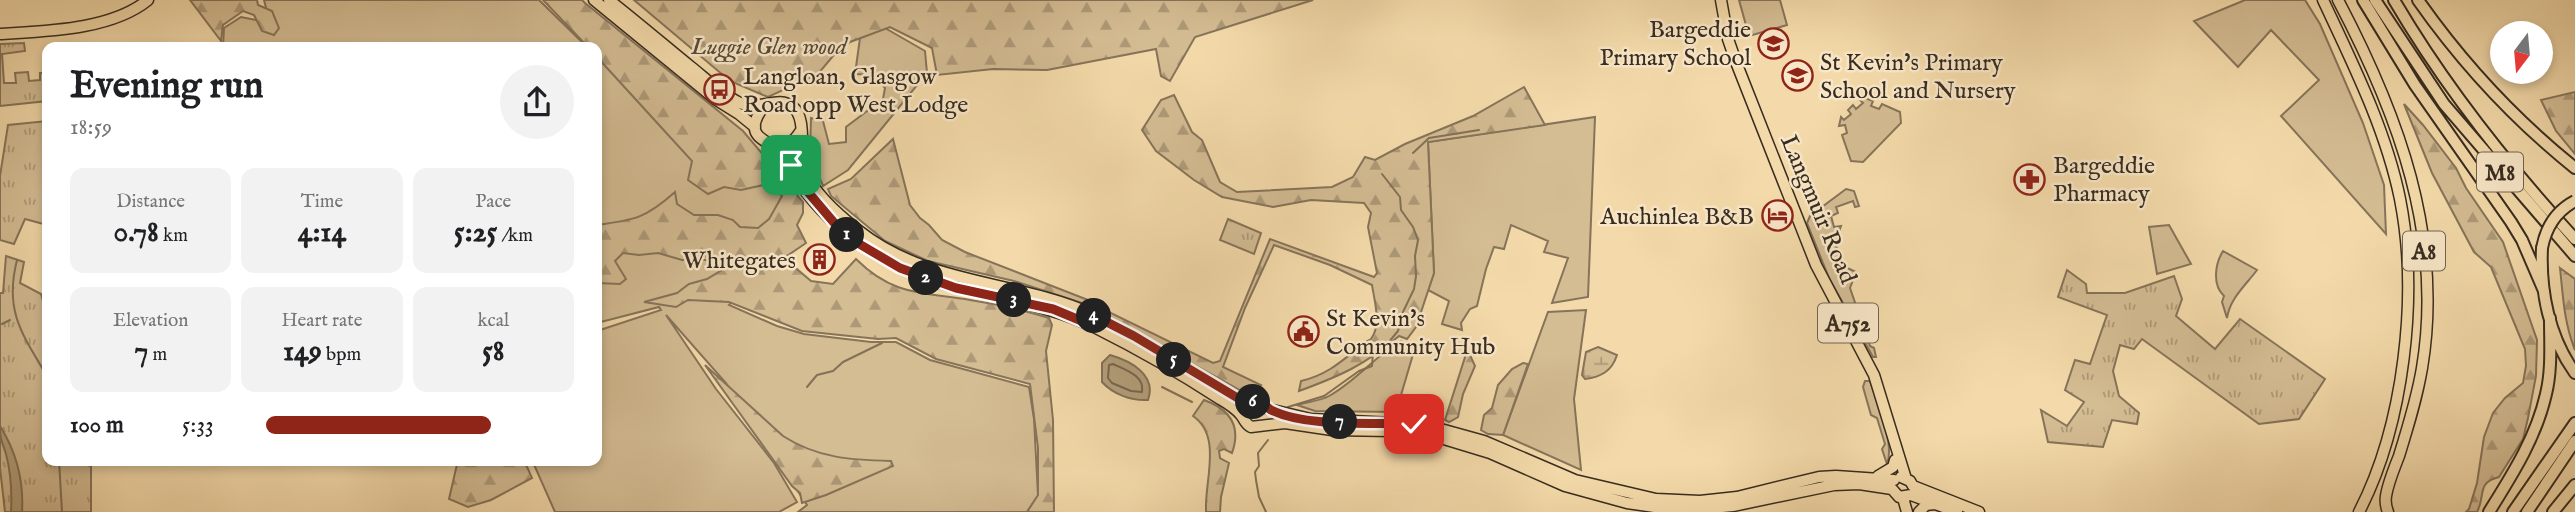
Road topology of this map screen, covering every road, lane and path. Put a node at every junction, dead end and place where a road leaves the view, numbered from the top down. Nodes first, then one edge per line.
1 (148, 0) edge
2 (594, 0) edge
3 (609, 0) edge
4 (1721, 0) edge
5 (2323, 0) edge
6 (2338, 0) edge
7 (2363, 0) edge
8 (2373, 0) edge
9 (2394, 0) edge
10 (2418, 0) edge
11 (0, 34) edge
12 (764, 106) junction
13 (755, 127) junction
14 (800, 132) junction
15 (774, 147) junction
16 (2575, 168) edge
17 (2474, 169) junction
18 (2575, 201) edge
19 (2575, 239) edge
20 (2575, 256) edge
21 (994, 291) junction
22 (2544, 291) junction
23 (2550, 318) junction
24 (1091, 320) junction
25 (2575, 373) edge
26 (1249, 402) junction
27 (1268, 409) junction
28 (1242, 416) junction
29 (2575, 423) edge
30 (1265, 424) junction
31 (1891, 430) junction
32 (2575, 441) edge
33 (1895, 460) junction
34 (1874, 478) junction
35 (2575, 485) edge
36 (1903, 488) junction
37 (1935, 503) junction
38 (1907, 512) edge
39 (1913, 512) edge
40 (1919, 512) edge
41 (1957, 512) edge
42 (1979, 512) edge
43 (2359, 512) edge
44 (2388, 512) edge
45 (2488, 512) edge
46 (2513, 512) edge
47 (2527, 512) edge
48 (2553, 512) edge

1 - 11 main road
2 - 13 main road
3 - 12 main road
4 - 31 main road, Langmuir Road / A752
5 - 43 main road, A8
6 - 44 main road, A8
7 - 17 highway, M8
8 - 17 highway, M8
8 - 20 highway, M8
9 - 19 highway, M8
10 - 16 highway, M8
12 - 13 main road
12 - 14 main road
13 - 15 main road
14 - 15 main road
14 - 21 main road
15 - 21 main road
17 - 22 highway, M8
18 - 22 highway, M8, bridge
21 - 24 main road
22 - 23 highway, M8
23 - 25 highway, M8
23 - 45 highway
24 - 26 main road
24 - 28 main road
26 - 27 main road
26 - 28 main road
27 - 30 main road
27 - 34 main road
28 - 30 main road
29 - 46 highway
30 - 36 main road
31 - 33 main road, Langmuir Road / A752
31 - 36 main road, Langmuir Road / A752
32 - 47 highway
33 - 34 main road
33 - 36 main road, Langmuir Road / A752
34 - 36 main road
35 - 48 highway
36 - 37 main road
36 - 38 main road, A752
36 - 39 main road, A752
36 - 42 main road
37 - 40 main road
37 - 41 main road

